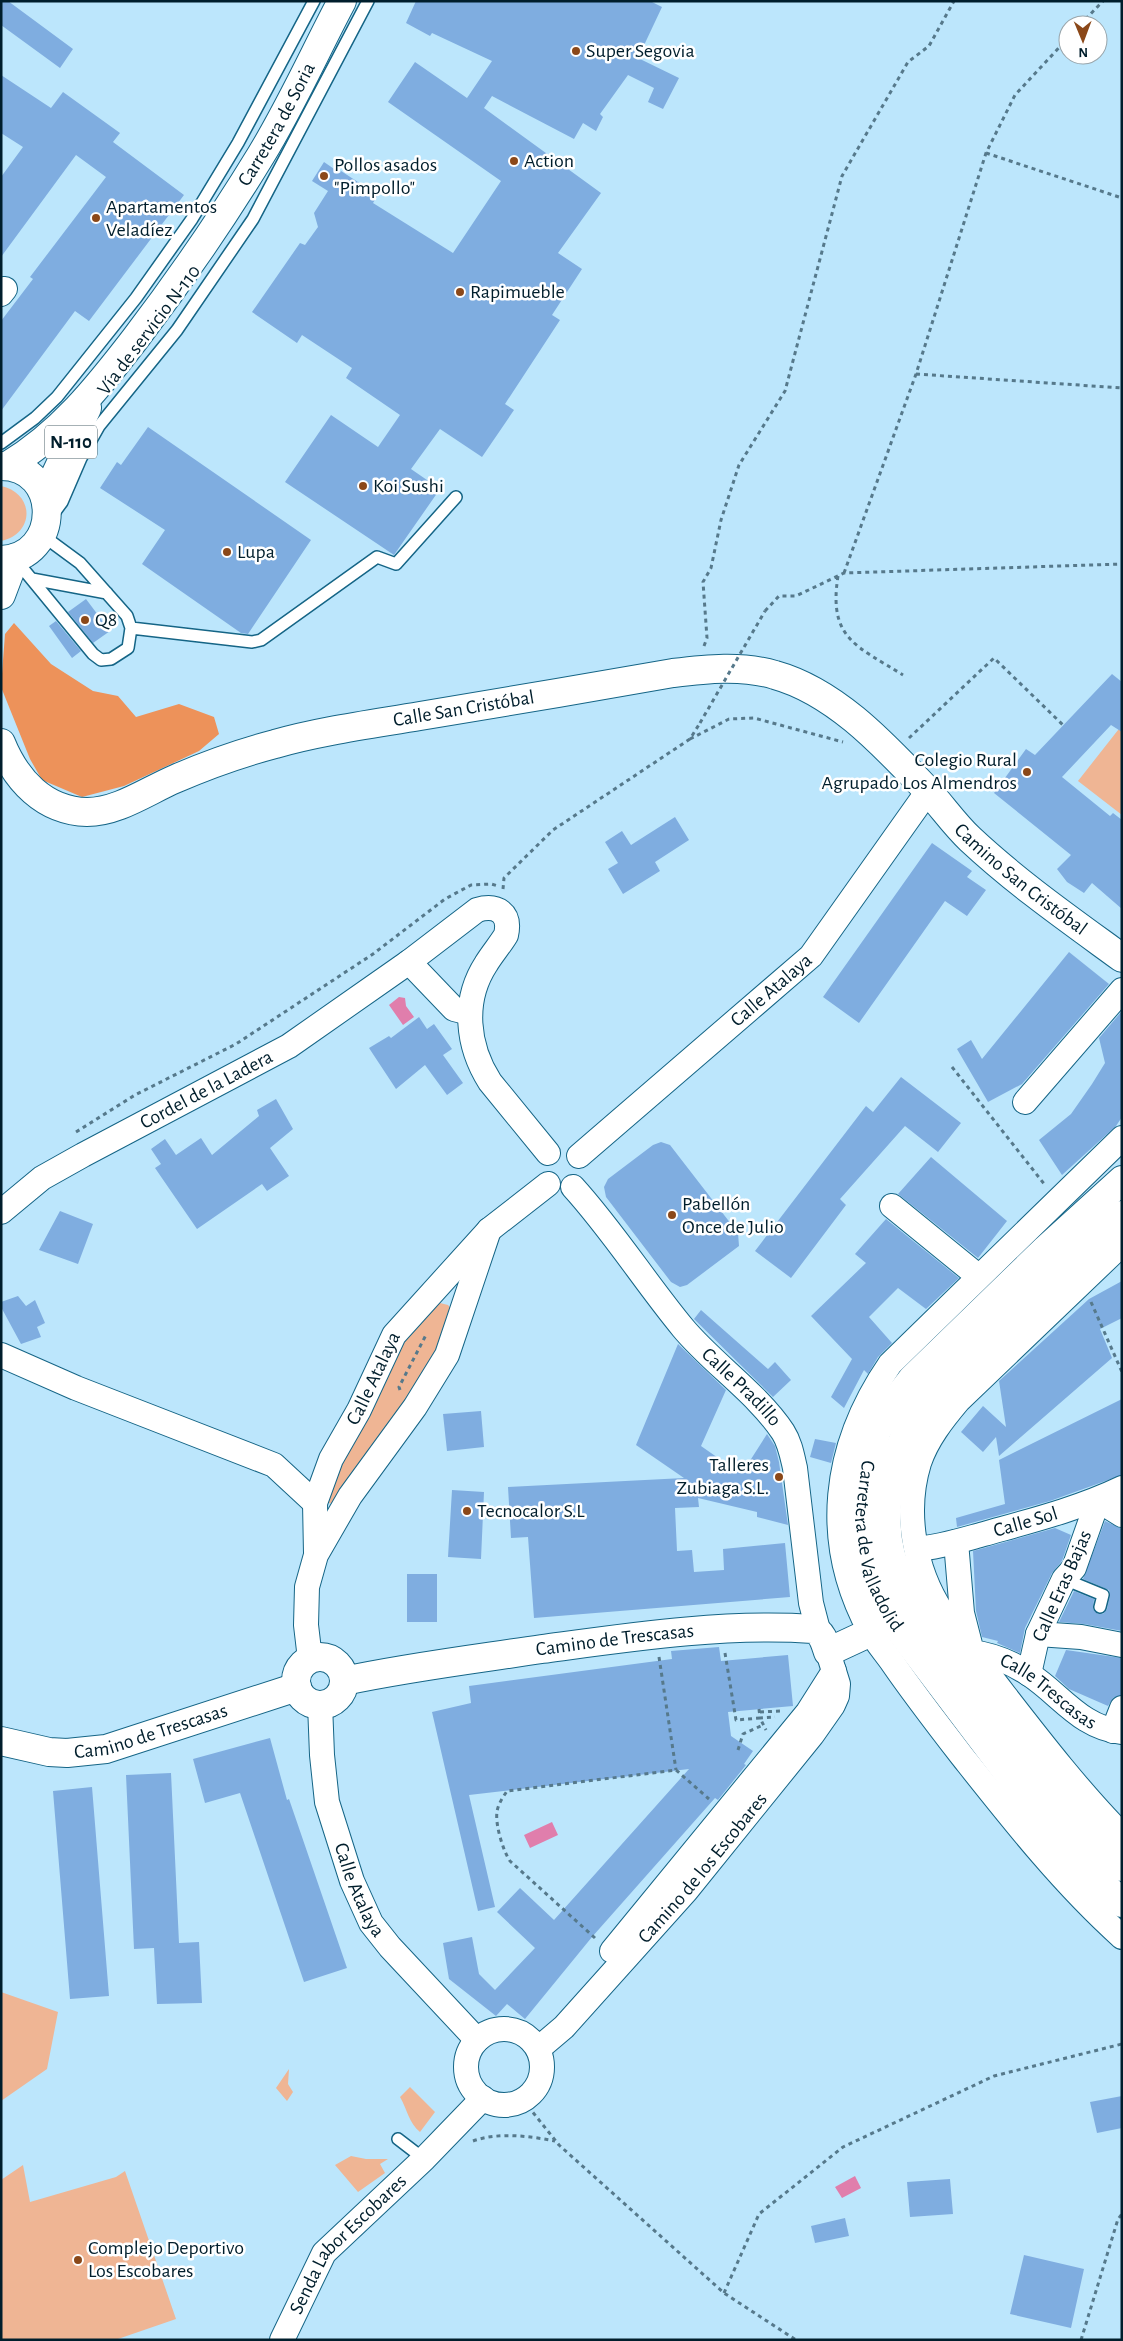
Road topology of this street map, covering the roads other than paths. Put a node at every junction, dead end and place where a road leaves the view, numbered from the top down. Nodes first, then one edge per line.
1 (314, 1) edge
2 (342, 1) edge
3 (368, 1) edge
4 (97, 388) junction
5 (3, 458) edge
6 (456, 497) dead end
7 (45, 518) junction
8 (4, 562) edge
9 (32, 579) junction
10 (107, 593) junction
11 (1, 595) edge
12 (131, 628) junction
13 (1, 743) edge
14 (928, 791) junction
15 (1122, 958) edge
16 (409, 962) junction
17 (1122, 990) edge
18 (470, 1013) junction
19 (1025, 1102) dead end
20 (1122, 1138) edge
21 (548, 1153) junction
22 (579, 1156) junction
23 (1122, 1180) edge
24 (548, 1184) junction
25 (573, 1187) junction
26 (892, 1206) dead end
27 (1, 1212) edge
28 (1122, 1215) edge
29 (489, 1230) junction
30 (1122, 1244) edge
31 (978, 1276) junction
32 (1, 1355) edge
33 (1122, 1488) edge
34 (1098, 1500) junction
35 (315, 1502) junction
36 (1122, 1514) edge
37 (956, 1542) junction
38 (917, 1549) junction
39 (316, 1555) junction
40 (1064, 1579) junction
41 (1100, 1607) dead end
42 (870, 1632) junction
43 (1038, 1634) junction
44 (1122, 1645) edge
45 (827, 1651) junction
46 (972, 1652) junction
47 (310, 1659) junction
48 (1029, 1674) junction
49 (344, 1681) junction
50 (297, 1687) junction
51 (320, 1704) junction
52 (1122, 1708) edge
53 (1118, 1732) edge
54 (1, 1741) edge
55 (1122, 1835) edge
56 (1122, 1867) edge
57 (1122, 1903) edge
58 (1122, 1937) edge
59 (477, 2040) junction
60 (535, 2044) junction
61 (483, 2098) junction
62 (398, 2139) dead end
63 (424, 2159) junction
64 (282, 2340) edge

1 - 5 lane, Vía de servicio N-110
2 - 4 main road, Carretera de Soria / N-110
3 - 7 lane, Vía de servicio N-110
4 - 5 main road, Carretera de Soria / N-110
4 - 7 main road, Carretera de Soria / N-110
5 - 7 main road, N-110
6 - 12 lane
7 - 8 main road, N-110
7 - 10 lane
8 - 9 lane
8 - 11 main road
9 - 10 lane
9 - 12 lane
10 - 12 lane
13 - 14 main road, Calle San Cristóbal
14 - 15 main road, Camino San Cristóbal
14 - 22 street, Calle Atalaya
16 - 18 street
16 - 18 street, Cordel de la Ladera
16 - 27 street, Cordel de la Ladera
17 - 19 street
18 - 21 street
20 - 31 street, Carretera de Valladolid
21 - 22 street
21 - 24 street
22 - 25 street
23 - 57 main road, Carretera de Valladolid
24 - 25 street
24 - 29 street, Calle Atalaya
25 - 45 street, Calle Pradillo
26 - 31 street
28 - 56 main road, Carretera de Valladolid
29 - 35 street, Calle Atalaya
29 - 39 street, Calle Atalaya
30 - 38 street, Carretera de Valladolid
31 - 42 street, Carretera de Valladolid
32 - 35 street
33 - 34 street, Calle Sol
34 - 36 street
34 - 37 street, Calle Sol
34 - 40 street, Calle Eras Bajas
35 - 39 street, Calle Atalaya
37 - 38 street, Calle Sol
37 - 46 street
38 - 46 street, Carretera de Valladolid
39 - 47 street, Calle Atalaya
40 - 41 lane
40 - 43 street, Calle Eras Bajas
42 - 45 main road, Camino de Trescasas
42 - 58 street, Carretera de Valladolid
43 - 44 street
43 - 48 street, Calle Eras Bajas
45 - 49 main road, Camino de Trescasas
45 - 60 street, Camino de los Escobares
45 - 60 street, Camino de los Escobares
46 - 48 street, Calle Trescasas
46 - 55 street, Carretera de Valladolid
47 - 49 main road
47 - 50 main road
48 - 53 street, Calle Trescasas
49 - 51 main road
50 - 51 main road
50 - 54 main road, Camino de Trescasas
51 - 59 street, Calle Atalaya
52 - 53 street
59 - 60 street
59 - 61 street
60 - 61 street
61 - 63 street
62 - 63 lane
63 - 64 street, Senda Labor Escobares

